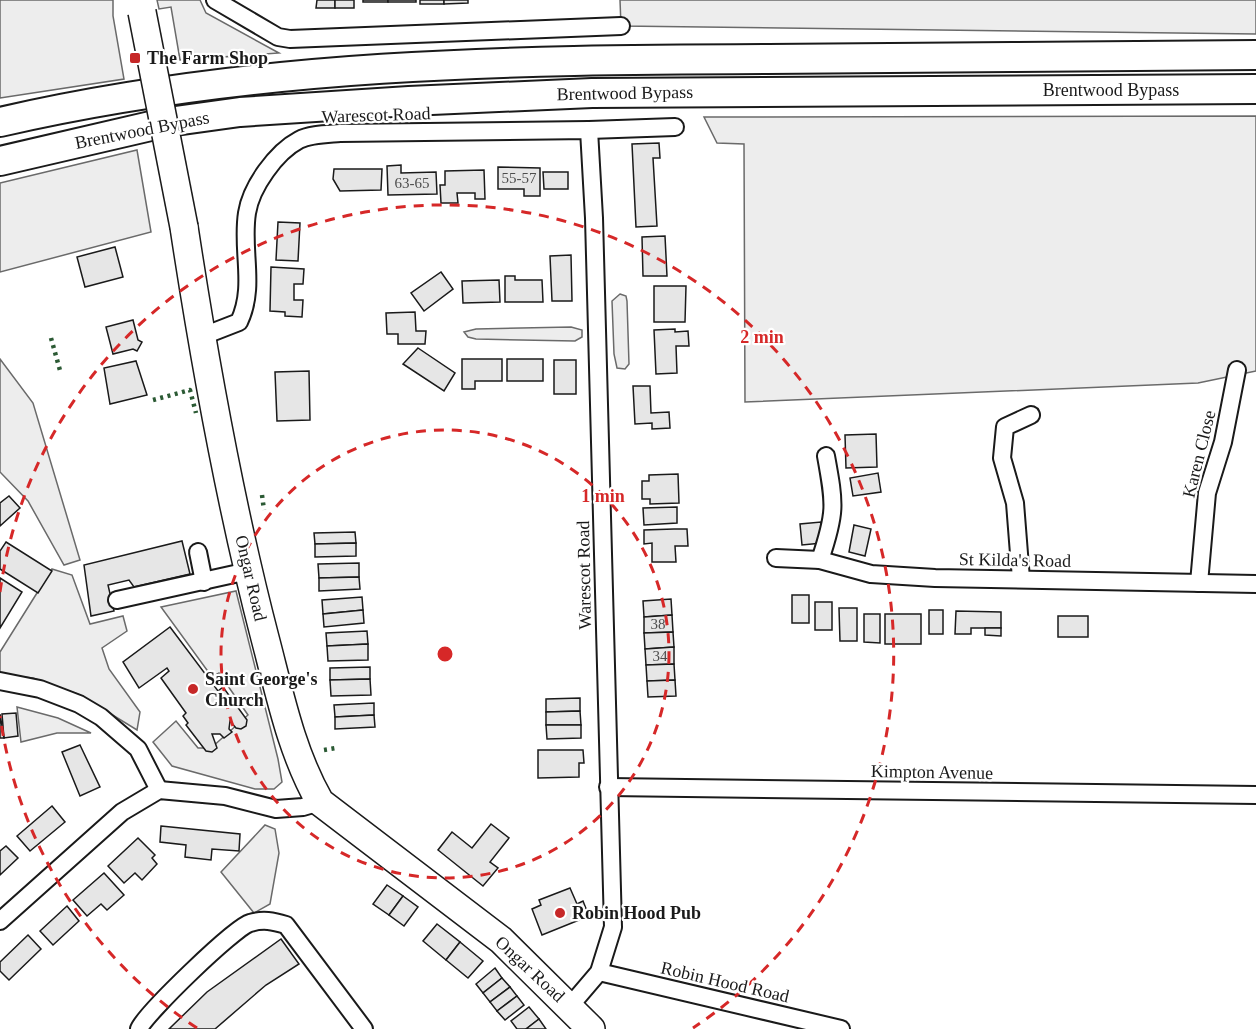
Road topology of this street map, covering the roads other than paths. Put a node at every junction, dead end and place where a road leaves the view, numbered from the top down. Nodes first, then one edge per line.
1 (217, 2) edge
2 (141, 6) edge
3 (621, 26) dead end
4 (1256, 55) edge
5 (1256, 89) edge
6 (0, 122) edge
7 (675, 127) dead end
8 (589, 130) junction
9 (0, 160) edge
10 (203, 336) junction
11 (1237, 370) dead end
12 (1031, 415) dead end
13 (826, 456) dead end
14 (198, 552) dead end
15 (776, 558) dead end
16 (820, 560) junction
17 (248, 571) junction
18 (1021, 579) junction
19 (204, 582) junction
20 (1199, 583) junction
21 (1256, 584) edge
22 (117, 600) dead end
23 (0, 681) edge
24 (608, 787) junction
25 (159, 790) junction
26 (1256, 795) edge
27 (320, 802) junction
28 (0, 921) edge
29 (599, 972) junction
30 (570, 1006) junction
31 (139, 1029) edge
32 (364, 1029) edge
33 (591, 1029) edge
34 (841, 1029) edge

1 - 3 street
2 - 10 main road, Ongar Road, bridge
4 - 6 highway, Brentwood Bypass
5 - 9 highway, Brentwood Bypass
7 - 8 street, Warescot Road
8 - 10 street, Warescot Road
8 - 24 street, Warescot Road
10 - 17 main road, Ongar Road
11 - 20 street, Karen Close
12 - 18 street
13 - 16 street
14 - 19 street
15 - 16 street, St Kilda's Road
16 - 18 street, St Kilda's Road
17 - 19 street
17 - 27 main road, Ongar Road
18 - 20 street, St Kilda's Road
19 - 22 street
20 - 21 street, St Kilda's Road
23 - 25 street
24 - 26 street, Kimpton Avenue
24 - 29 street, Warescot Road
25 - 27 street
25 - 28 street
27 - 30 main road, Ongar Road
29 - 30 street, Warescot Road
29 - 34 street, Robin Hood Road
30 - 33 main road, Ongar Road
31 - 32 street

